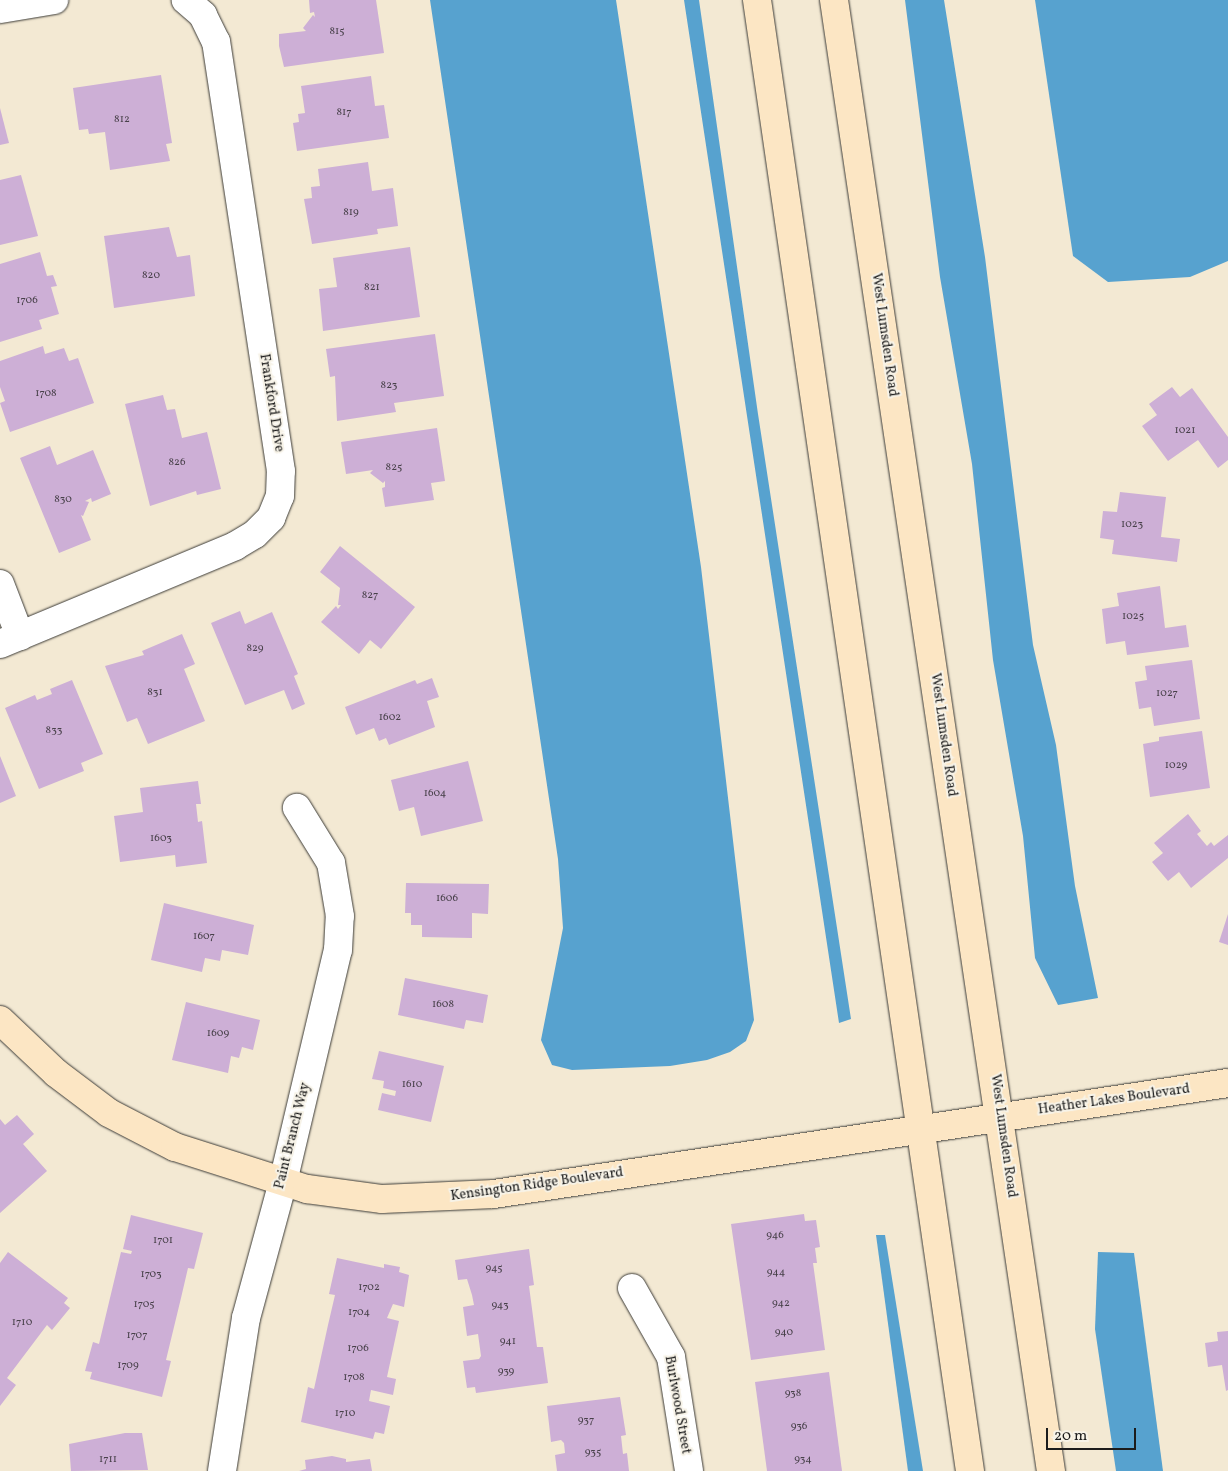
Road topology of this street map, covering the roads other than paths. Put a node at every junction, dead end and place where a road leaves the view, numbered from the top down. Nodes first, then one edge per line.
1 (54, 0) edge
2 (186, 0) edge
3 (757, 0) edge
4 (834, 0) edge
5 (0, 8) edge
6 (0, 584) edge
7 (10, 640) edge
8 (297, 808) dead end
9 (0, 1020) edge
10 (1228, 1083) edge
11 (1000, 1117) junction
12 (919, 1129) junction
13 (282, 1182) junction
14 (632, 1288) dead end
15 (222, 1471) edge
16 (689, 1471) edge
17 (970, 1471) edge
18 (1051, 1471) edge

1 - 5 street
2 - 7 street, Frankford Drive
3 - 12 main road
4 - 11 main road, West Lumsden Road
6 - 7 street
8 - 13 street, Paint Branch Way
9 - 13 main road, Kensington Ridge Boulevard
10 - 11 main road, Heather Lakes Boulevard
11 - 12 main road, Kensington Ridge Boulevard
11 - 18 main road, West Lumsden Road
12 - 13 main road, Kensington Ridge Boulevard
12 - 17 main road
13 - 15 street, Paint Branch Way
14 - 16 street, Burlwood Street

